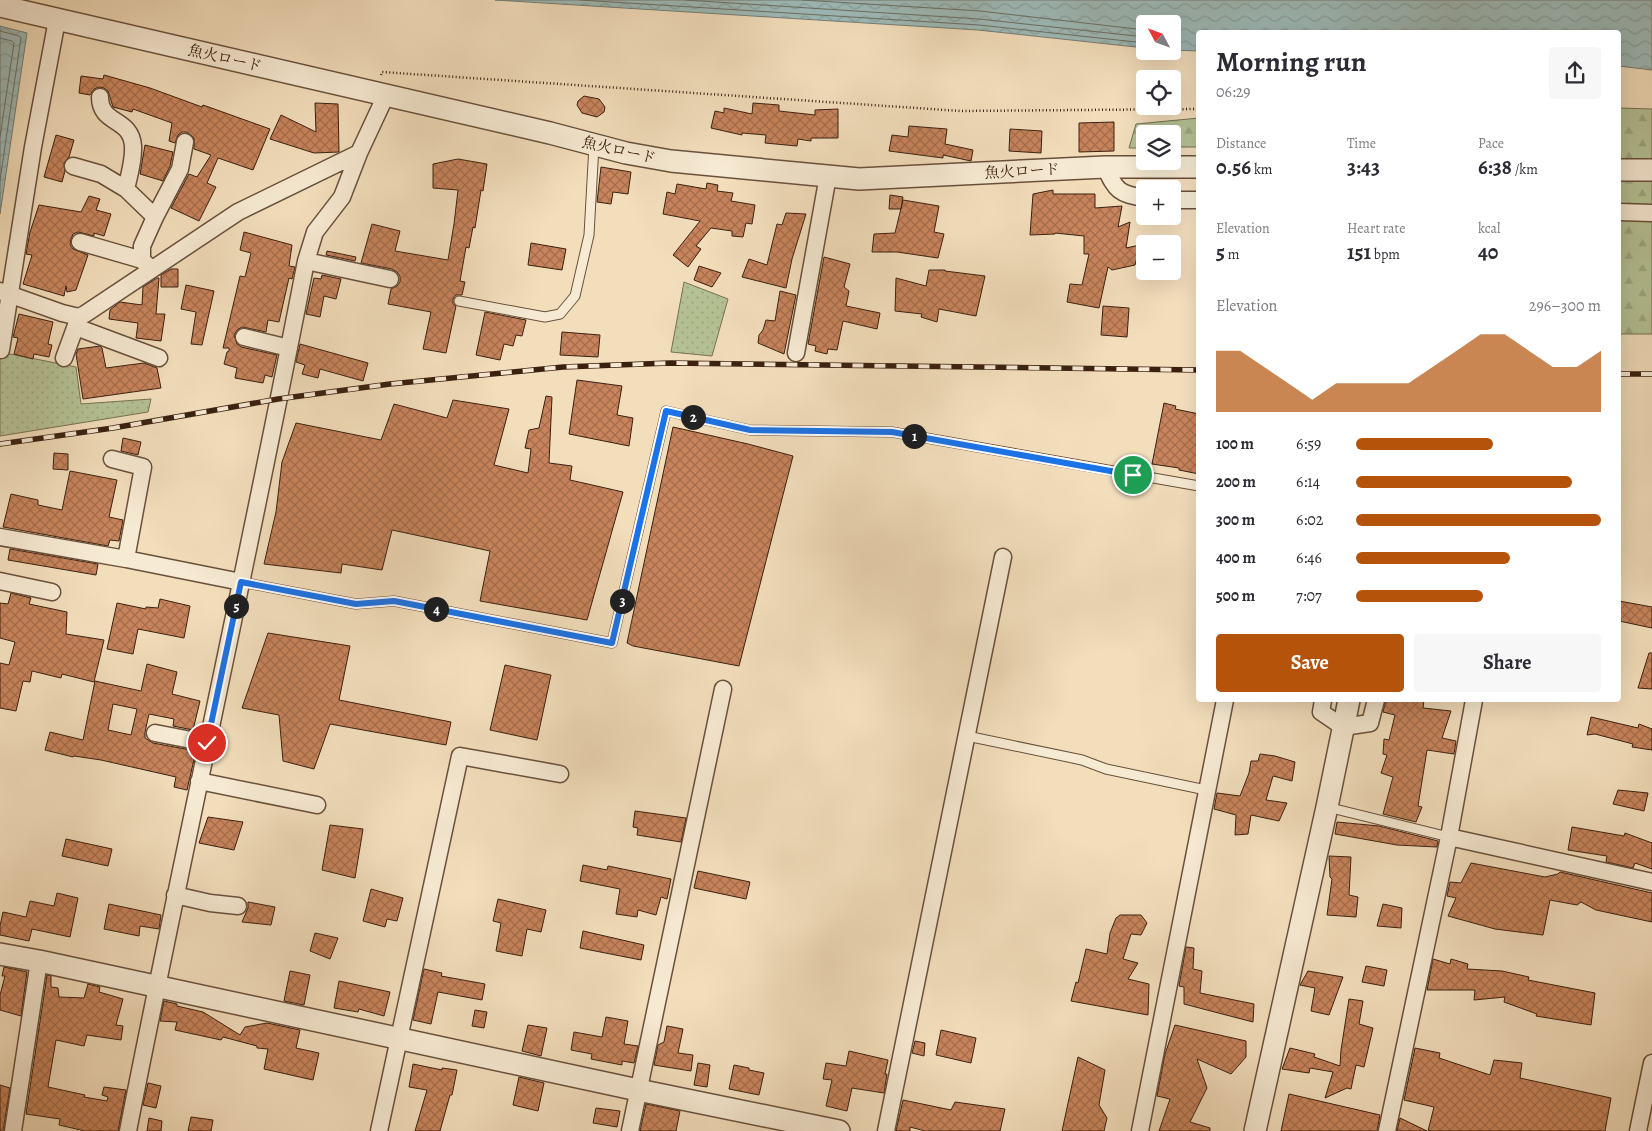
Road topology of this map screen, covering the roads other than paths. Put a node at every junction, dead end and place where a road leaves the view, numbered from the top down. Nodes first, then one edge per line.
1 (0, 6) edge
2 (55, 19) junction
3 (383, 88) junction
4 (100, 97) dead end
5 (185, 142) dead end
6 (594, 145) junction
7 (359, 153) junction
8 (73, 166) dead end
9 (1105, 167) junction
10 (1196, 167) edge
11 (1621, 170) edge
12 (1652, 170) edge
13 (828, 176) junction
14 (126, 189) junction
15 (1136, 196) edge
16 (1181, 200) edge
17 (1196, 200) edge
18 (1621, 212) edge
19 (1652, 212) edge
20 (155, 217) junction
21 (80, 242) dead end
22 (306, 261) junction
23 (146, 264) junction
24 (390, 279) dead end
25 (5, 292) edge
26 (459, 301) dead end
27 (77, 322) junction
28 (244, 337) dead end
29 (289, 348) junction
30 (1, 350) edge
31 (796, 353) dead end
32 (64, 358) dead end
33 (159, 358) dead end
34 (112, 459) dead end
35 (1196, 485) edge
36 (0, 537) edge
37 (1003, 557) dead end
38 (126, 559) junction
39 (0, 582) edge
40 (241, 582) junction
41 (52, 592) dead end
42 (723, 689) dead end
43 (1224, 702) edge
44 (1323, 702) edge
45 (1348, 702) edge
46 (1375, 702) edge
47 (1474, 702) edge
48 (1343, 727) junction
49 (155, 733) dead end
50 (967, 736) junction
51 (207, 743) junction
52 (560, 774) dead end
53 (199, 781) junction
54 (1206, 790) junction
55 (316, 805) dead end
56 (1327, 807) junction
57 (1449, 838) junction
58 (1652, 882) edge
59 (175, 895) junction
60 (238, 906) dead end
61 (0, 954) edge
62 (39, 961) junction
63 (156, 986) junction
64 (399, 1038) junction
65 (1652, 1063) edge
66 (638, 1090) junction
67 (13, 1131) edge
68 (128, 1131) edge
69 (379, 1131) edge
70 (630, 1131) edge
71 (839, 1131) edge
72 (886, 1131) edge
73 (1140, 1131) edge
74 (1255, 1131) edge
75 (1387, 1131) edge
76 (1638, 1131) edge

1 - 2 street, 魚火ロード
2 - 3 street, 魚火ロード
2 - 25 street
3 - 6 street, 魚火ロード
3 - 7 street
4 - 14 street
5 - 20 street
6 - 13 street, 魚火ロード
6 - 26 lane
7 - 22 street
7 - 23 street
8 - 14 street
9 - 10 street, 魚火ロード
9 - 13 street, 魚火ロード
9 - 15 street
11 - 12 street
13 - 31 street
14 - 20 street
16 - 17 street
18 - 19 street
20 - 23 street
21 - 23 street
22 - 24 street
22 - 29 street
23 - 27 street
25 - 27 street
25 - 30 street
27 - 32 street
27 - 33 street
28 - 29 street
29 - 40 street
34 - 38 street
35 - 40 lane
36 - 38 street
37 - 50 street
38 - 40 street
39 - 41 street
40 - 51 street
42 - 66 street
43 - 54 street
44 - 48 street
45 - 48 street
46 - 48 street
47 - 57 street
48 - 56 street
49 - 51 street
50 - 54 lane
50 - 72 street
51 - 53 street
52 - 64 street
53 - 55 street
53 - 59 street
54 - 73 street
56 - 57 lane
56 - 74 street
57 - 58 street
57 - 75 street
59 - 60 street
59 - 63 street
61 - 62 street
62 - 63 street
62 - 67 street
63 - 64 street
63 - 68 street
64 - 66 street
64 - 69 street
65 - 76 street
66 - 70 street
66 - 71 street

